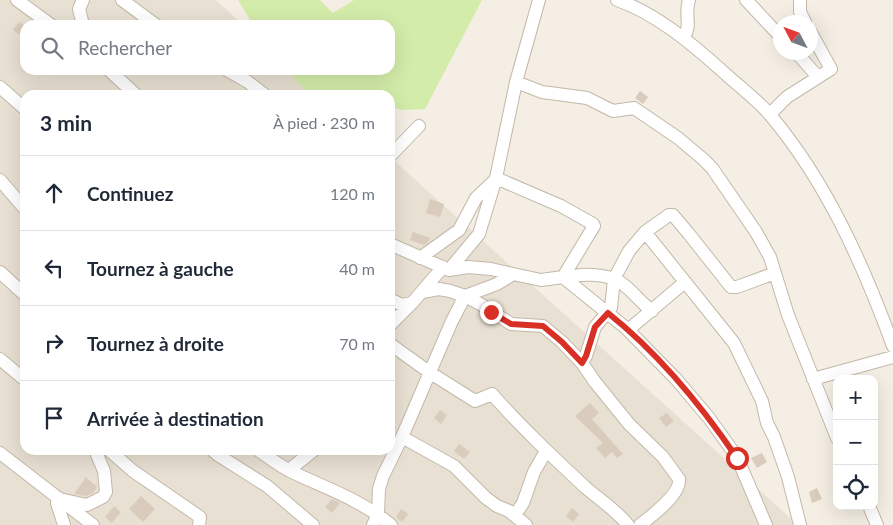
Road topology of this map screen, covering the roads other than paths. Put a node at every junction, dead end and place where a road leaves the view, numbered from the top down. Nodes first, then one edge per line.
1 (17, 0) edge
2 (83, 0) edge
3 (122, 0) edge
4 (539, 0) edge
5 (619, 0) edge
6 (690, 0) edge
7 (746, 0) edge
8 (800, 0) edge
9 (802, 15) edge
10 (44, 20) edge
11 (81, 20) edge
12 (149, 20) edge
13 (773, 29) edge
14 (684, 38) junction
15 (818, 45) edge
16 (803, 60) edge
17 (114, 75) edge
18 (236, 75) edge
19 (818, 77) junction
20 (516, 82) junction
21 (0, 87) edge
22 (130, 90) edge
23 (258, 90) edge
24 (20, 105) edge
25 (770, 114) junction
26 (419, 126) dead end
27 (395, 151) edge
28 (496, 178) junction
29 (0, 180) edge
30 (20, 203) edge
31 (645, 232) junction
32 (395, 246) edge
33 (420, 258) junction
34 (446, 269) junction
35 (0, 272) edge
36 (775, 273) junction
37 (513, 274) junction
38 (565, 278) junction
39 (614, 280) junction
40 (685, 282) junction
41 (20, 290) edge
42 (422, 292) junction
43 (466, 296) junction
44 (395, 302) edge
45 (412, 303) junction
46 (652, 311) junction
47 (608, 313) junction
48 (395, 320) edge
49 (628, 330) junction
50 (893, 346) edge
51 (395, 348) edge
52 (893, 357) edge
53 (0, 359) edge
54 (582, 363) junction
55 (429, 372) junction
56 (20, 376) edge
57 (813, 379) junction
58 (833, 428) edge
59 (396, 443) edge
60 (546, 452) junction
61 (0, 453) edge
62 (97, 455) edge
63 (115, 455) edge
64 (220, 455) edge
65 (266, 455) edge
66 (308, 455) edge
67 (391, 455) edge
68 (289, 470) junction
69 (524, 497) junction
70 (60, 499) junction
71 (504, 508) junction
72 (870, 510) edge
73 (515, 515) junction
74 (376, 519) edge
75 (64, 525) edge
76 (94, 525) edge
77 (199, 525) edge
78 (313, 525) edge
79 (391, 525) edge
80 (526, 525) edge
81 (628, 525) edge
82 (640, 525) edge
83 (766, 525) edge
84 (800, 525) edge
85 (877, 525) edge

1 - 10 street
2 - 11 street
3 - 12 street
4 - 20 street
5 - 14 street
6 - 14 street
7 - 13 street
8 - 9 street
14 - 25 street
15 - 19 street
16 - 19 street
17 - 22 street
18 - 23 street
19 - 25 street
20 - 28 street
20 - 36 street
21 - 24 street
25 - 50 street
26 - 27 street
28 - 33 street
28 - 34 street
28 - 38 street
29 - 30 street
31 - 36 street
31 - 39 street
31 - 40 street
32 - 33 street
33 - 34 street
34 - 37 street
34 - 42 street
35 - 41 street
36 - 57 street
37 - 38 street
37 - 43 street
38 - 39 street
38 - 47 street
39 - 46 street
39 - 47 street
40 - 46 street
40 - 84 street
42 - 43 street
42 - 45 street
43 - 54 street
43 - 55 street
44 - 45 street
45 - 48 street
46 - 49 street
47 - 49 street
47 - 54 street
49 - 83 street
51 - 55 street
52 - 57 street
53 - 56 street
54 - 82 street
55 - 59 street
55 - 60 street
57 - 58 street
59 - 71 street
60 - 69 street
60 - 81 street
61 - 70 street
62 - 70 street
63 - 77 street
64 - 78 street
65 - 68 street
66 - 68 street
67 - 74 street
68 - 74 street
69 - 71 street
69 - 73 street
70 - 75 street
70 - 76 street
71 - 73 street
72 - 85 street
73 - 80 street
74 - 79 street

